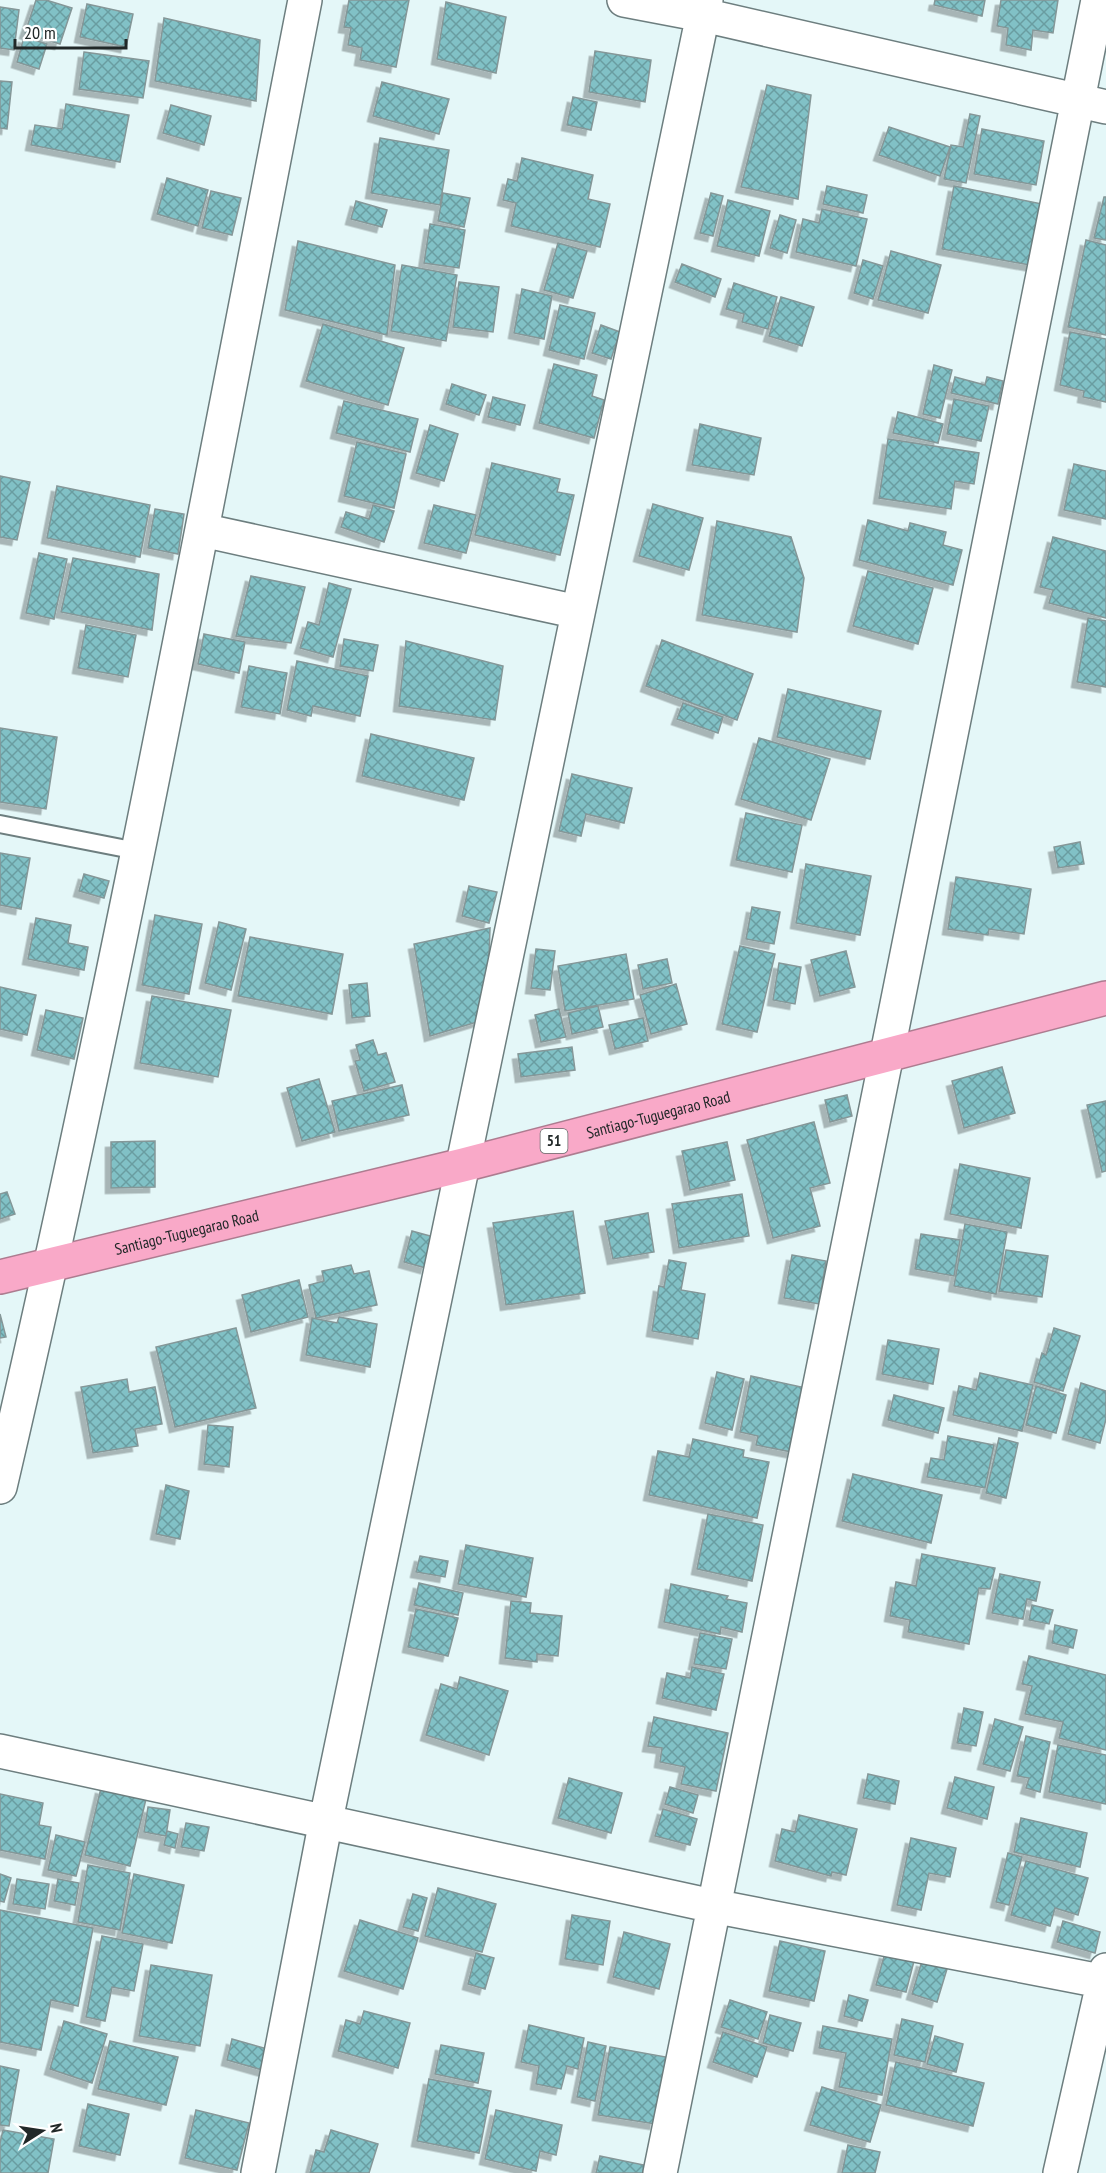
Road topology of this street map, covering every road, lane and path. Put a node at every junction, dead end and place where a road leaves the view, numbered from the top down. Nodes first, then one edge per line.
1 (305, 0) edge
2 (624, 0) edge
3 (1098, 0) edge
4 (704, 7) edge
5 (1091, 104) edge
6 (201, 530) junction
7 (578, 612) junction
8 (0, 824) edge
9 (137, 851) junction
10 (1106, 998) edge
11 (887, 1054) junction
12 (463, 1165) junction
13 (52, 1263) junction
14 (0, 1277) edge
15 (0, 1487) edge
16 (0, 1751) edge
17 (326, 1820) junction
18 (713, 1906) junction
19 (1105, 1978) edge
20 (258, 2173) edge
21 (660, 2173) edge
22 (1060, 2173) edge

1 - 6 street
2 - 4 street
3 - 5 street
4 - 5 street
4 - 7 street
5 - 11 street
6 - 7 street
6 - 9 street
7 - 12 street
8 - 9 lane
9 - 13 street
10 - 11 highway, Santiago-Tuguegarao Road / 51
11 - 12 highway, Santiago-Tuguegarao Road / 51
11 - 18 street
12 - 13 highway, Santiago-Tuguegarao Road / 51
12 - 17 street
13 - 14 highway, Santiago-Tuguegarao Road / 51
13 - 15 street
16 - 17 street
17 - 18 street
17 - 20 street
18 - 19 street
18 - 21 street
19 - 22 street

